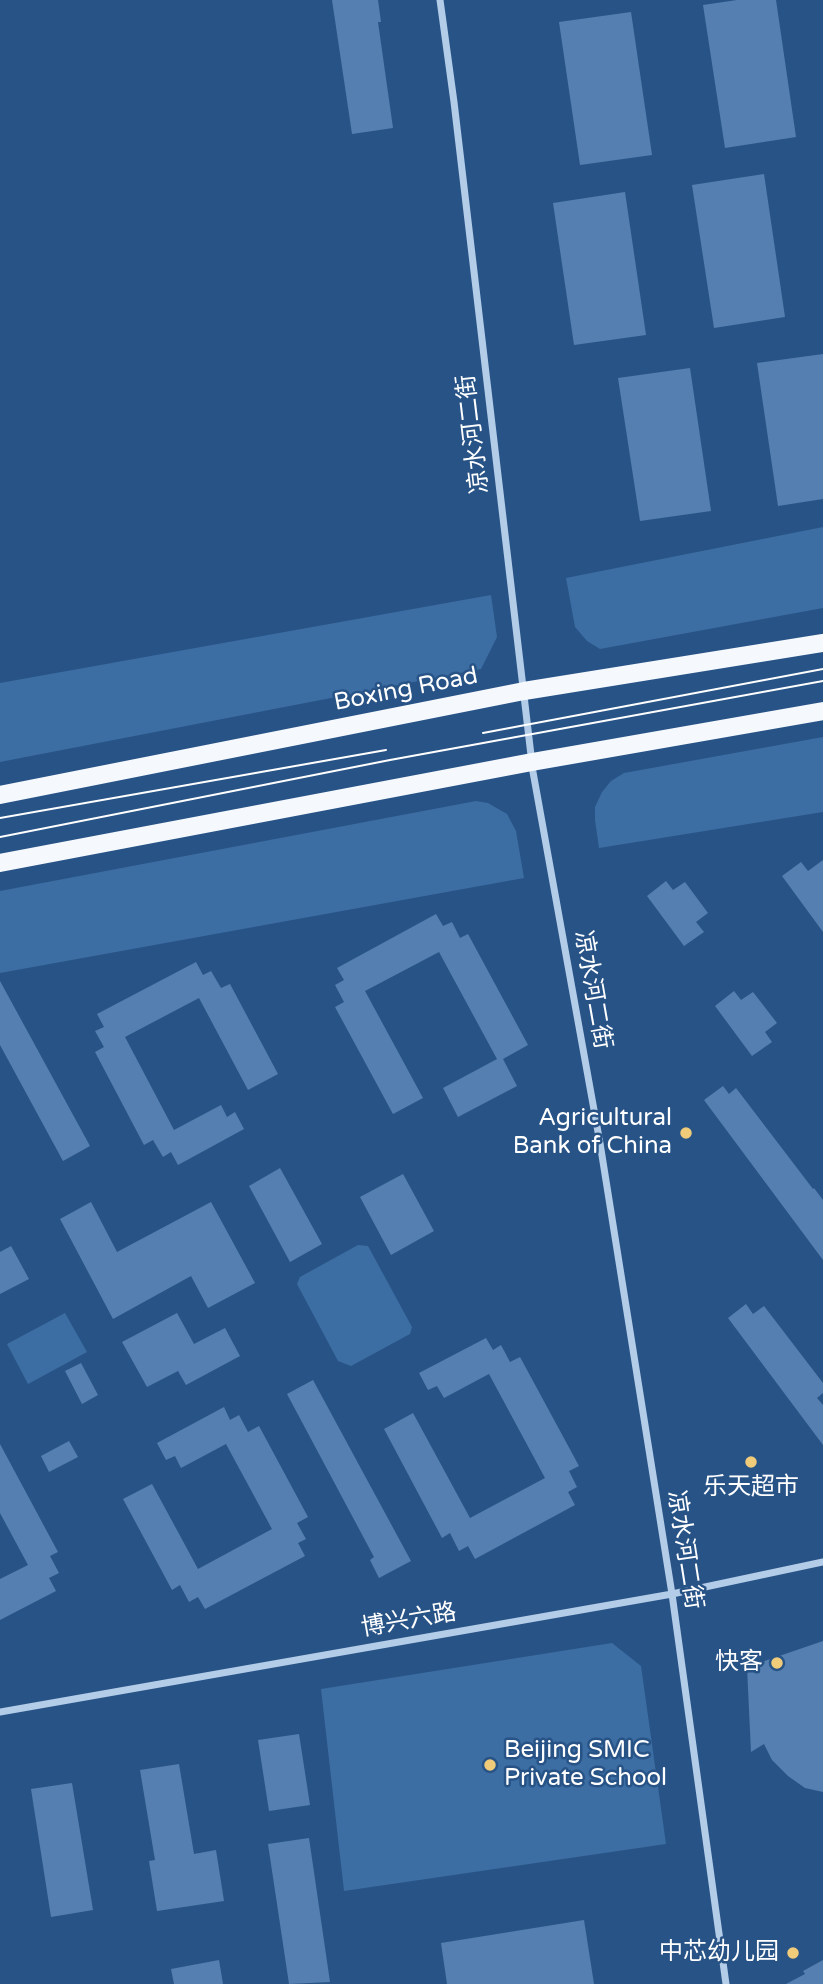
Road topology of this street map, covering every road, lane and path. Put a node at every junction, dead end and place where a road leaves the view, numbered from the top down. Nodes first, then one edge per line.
1 (440, 0) edge
2 (823, 643) edge
3 (524, 691) junction
4 (823, 711) edge
5 (532, 762) junction
6 (0, 796) edge
7 (0, 863) edge
8 (823, 1562) edge
9 (672, 1594) junction
10 (0, 1712) edge
11 (726, 1984) edge

1 - 3 street, 凉水河二街
2 - 3 main road, Boxing Road
3 - 5 street, 凉水河二街
3 - 6 main road, Boxing Road
4 - 5 main road
5 - 7 main road
5 - 9 street, 凉水河二街
8 - 9 street, 博兴六路
9 - 10 street, 博兴六路
9 - 11 street, 凉水河二街

